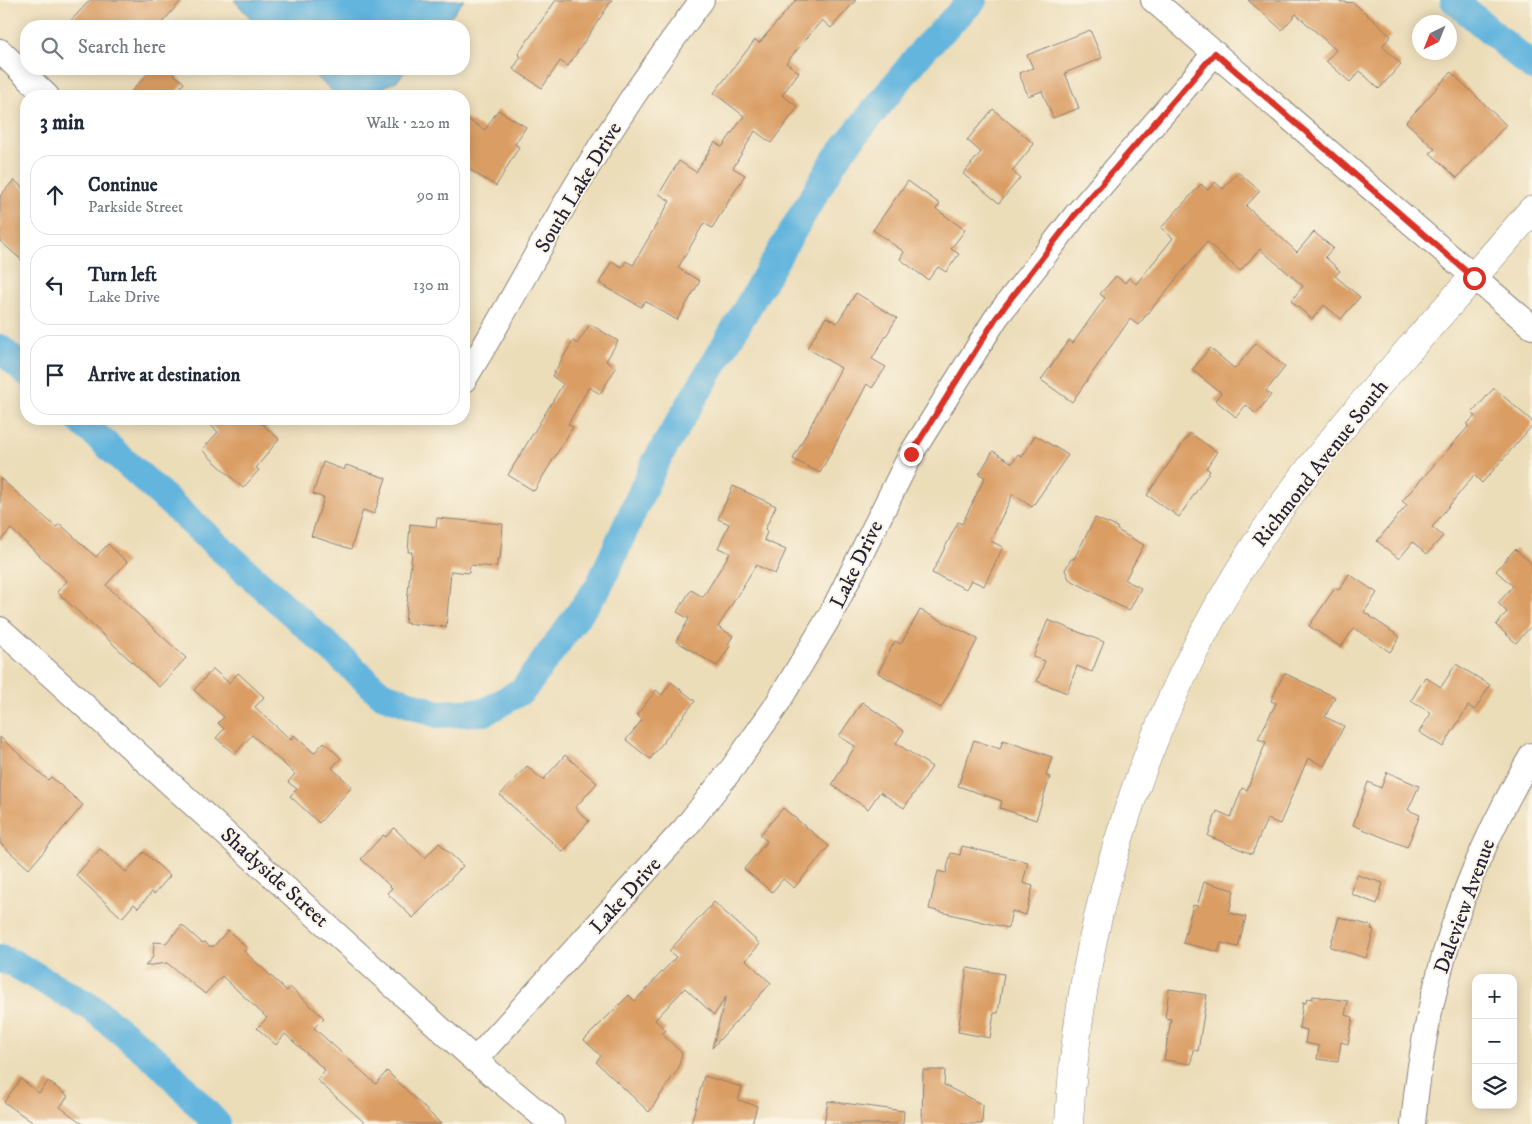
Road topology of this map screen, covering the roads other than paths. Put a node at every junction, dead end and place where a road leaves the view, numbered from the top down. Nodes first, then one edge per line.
1 (702, 0) edge
2 (1153, 0) edge
3 (0, 51) edge
4 (1215, 53) junction
5 (20, 70) edge
6 (25, 75) edge
7 (41, 90) edge
8 (1532, 210) edge
9 (1474, 278) junction
10 (1532, 327) edge
11 (470, 370) edge
12 (0, 629) edge
13 (1532, 755) edge
14 (475, 1060) junction
15 (552, 1124) edge
16 (1069, 1124) edge
17 (1413, 1124) edge

1 - 11 street, South Lake Drive
2 - 4 street
3 - 5 street
4 - 9 street
4 - 14 street, Lake Drive
6 - 7 street
8 - 9 street, Richmond Avenue South
9 - 10 street
9 - 16 street, Richmond Avenue South
12 - 14 street, Shadyside Street
13 - 17 street, Daleview Avenue
14 - 15 street, Shadyside Street

